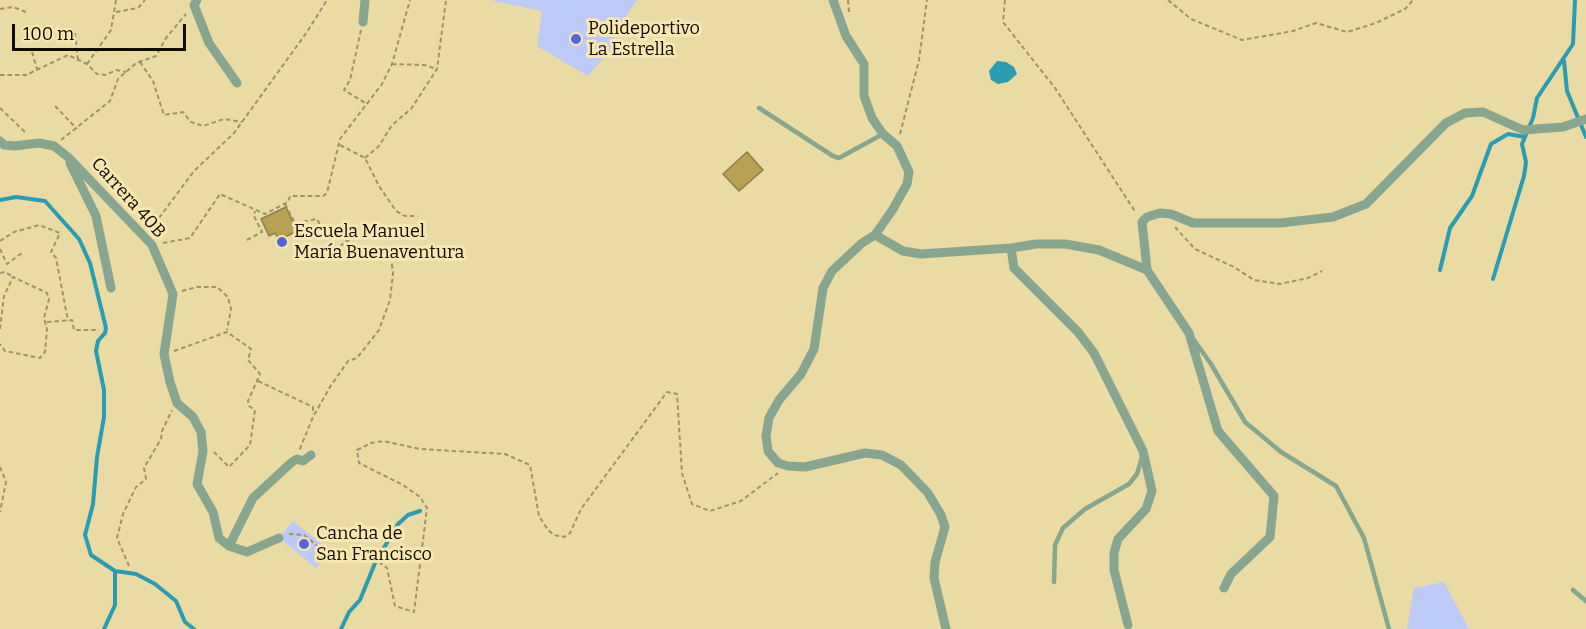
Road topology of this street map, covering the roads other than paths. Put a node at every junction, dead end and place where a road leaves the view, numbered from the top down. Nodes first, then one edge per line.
1 (365, 0) edge
2 (833, 0) edge
3 (195, 3) edge
4 (363, 22) road end
5 (237, 83) dead end
6 (759, 108) dead end
7 (1586, 119) edge
8 (883, 134) junction
9 (0, 141) edge
10 (69, 158) junction
11 (875, 235) junction
12 (1011, 248) junction
13 (1147, 270) junction
14 (111, 288) dead end
15 (1189, 333) junction
16 (1143, 451) junction
17 (311, 454) dead end
18 (279, 537) road end
19 (229, 546) junction
20 (1054, 582) dead end
21 (1224, 588) dead end
22 (1573, 590) dead end
23 (1586, 601) edge
24 (1128, 625) dead end
25 (946, 629) edge
26 (1389, 629) edge

1 - 4 street
2 - 8 street
3 - 5 street
6 - 8 lane
7 - 13 street
8 - 11 street
9 - 10 street, Carrera 40B
10 - 14 street
10 - 19 street, Carrera 40B
11 - 12 street
11 - 25 street
12 - 13 street
12 - 16 street
13 - 15 street
15 - 21 street
15 - 26 lane
16 - 20 lane
16 - 24 street
17 - 19 street
18 - 19 street
22 - 23 lane

